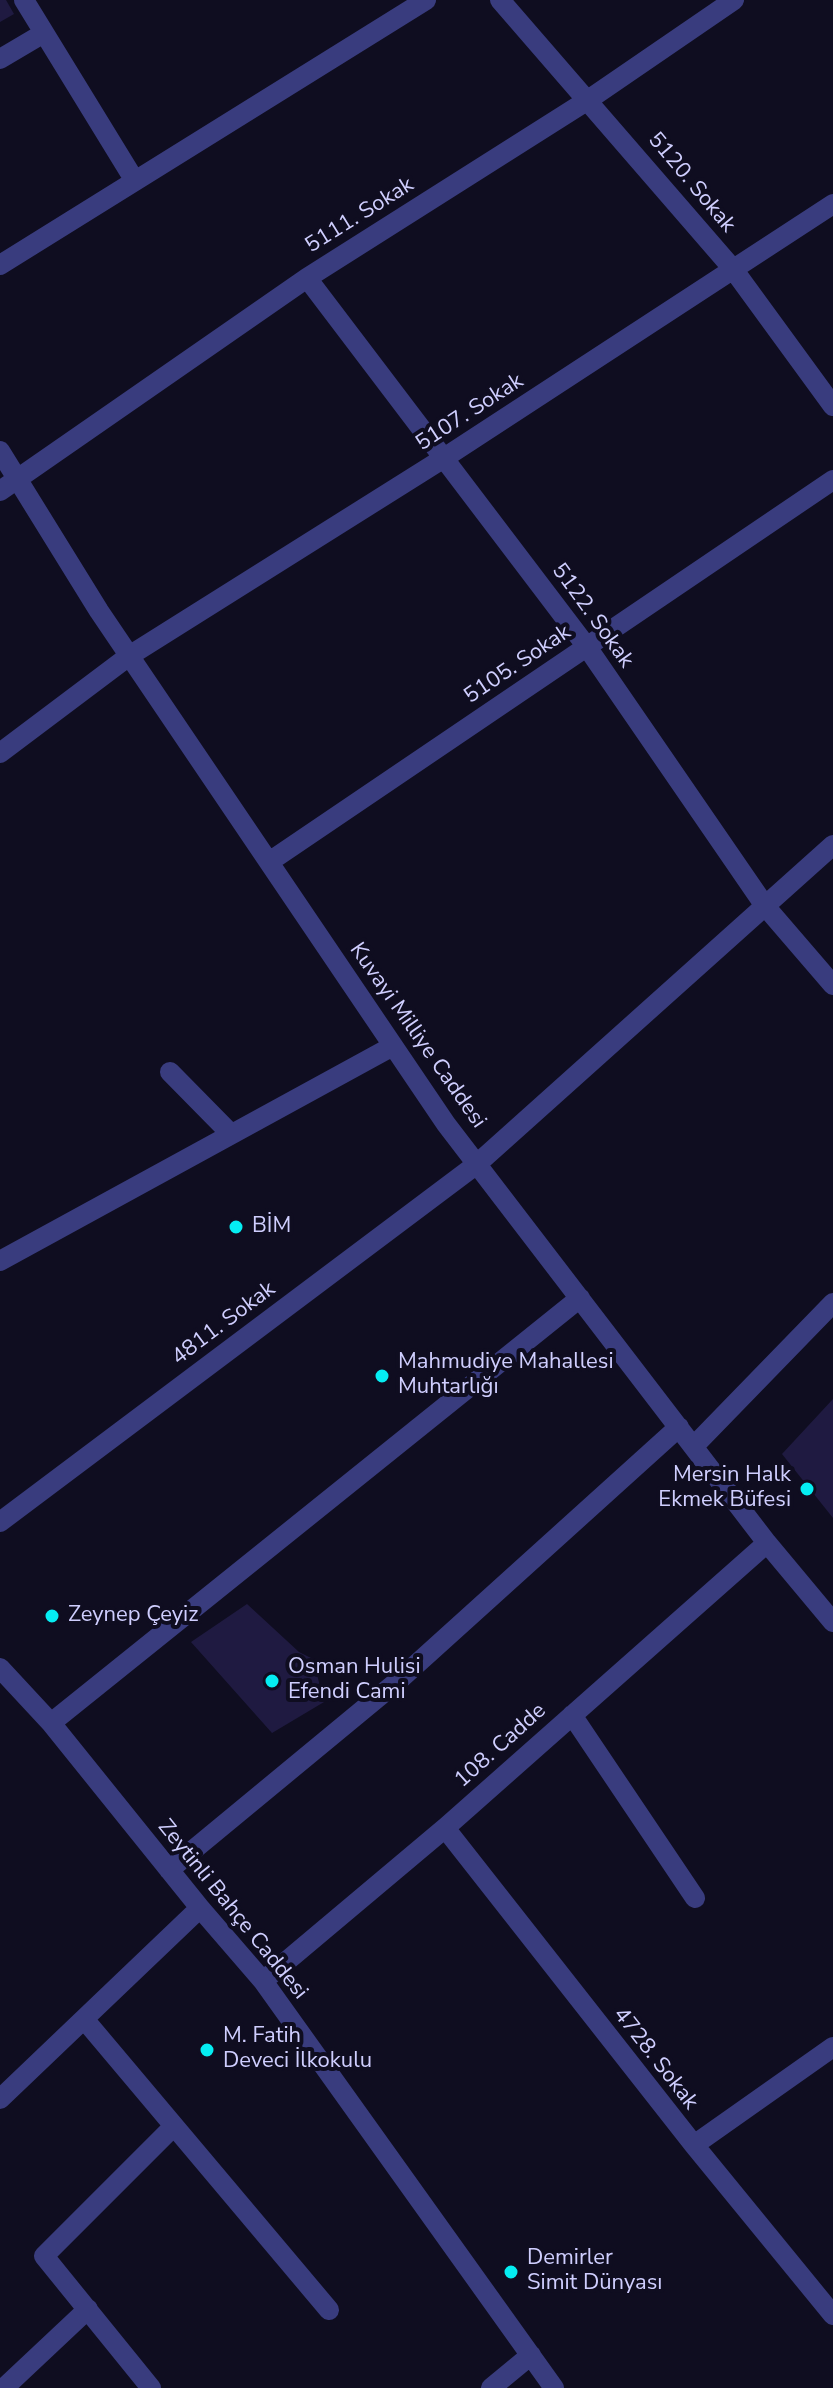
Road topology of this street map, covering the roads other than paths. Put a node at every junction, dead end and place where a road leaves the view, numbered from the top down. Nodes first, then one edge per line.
1 (24, 0) edge
2 (426, 0) edge
3 (500, 0) edge
4 (734, 0) edge
5 (44, 33) junction
6 (0, 59) edge
7 (588, 100) junction
8 (135, 181) junction
9 (833, 204) edge
10 (0, 265) edge
11 (733, 269) junction
12 (307, 278) junction
13 (833, 406) edge
14 (0, 451) edge
15 (444, 458) junction
16 (833, 480) edge
17 (8, 485) edge
18 (587, 647) junction
19 (129, 656) junction
20 (0, 753) edge
21 (833, 845) edge
22 (269, 862) junction
23 (765, 906) junction
24 (833, 985) edge
25 (393, 1046) junction
26 (170, 1072) dead end
27 (231, 1134) junction
28 (477, 1164) junction
29 (0, 1261) edge
30 (580, 1298) junction
31 (833, 1303) edge
32 (679, 1427) junction
33 (694, 1446) junction
34 (0, 1522) edge
35 (767, 1543) junction
36 (833, 1622) edge
37 (0, 1668) edge
38 (572, 1715) junction
39 (51, 1723) junction
40 (445, 1828) junction
41 (169, 1870) junction
42 (695, 1898) dead end
43 (200, 1908) junction
44 (263, 1981) junction
45 (84, 2019) junction
46 (833, 2047) edge
47 (0, 2099) edge
48 (174, 2126) junction
49 (694, 2145) junction
50 (88, 2309) junction
51 (329, 2310) dead end
52 (833, 2315) edge
53 (531, 2355) junction
54 (4, 2388) edge
55 (151, 2388) edge
56 (491, 2388) edge
57 (554, 2388) edge

1 - 5 street
2 - 8 street
3 - 7 street, 5120. Sokak
4 - 7 street, 5111. Sokak
5 - 6 street
5 - 8 street
7 - 11 street, 5120. Sokak
7 - 12 street, 5111. Sokak
8 - 10 street
9 - 11 street, 5107. Sokak
11 - 13 street, 5120. Sokak
11 - 15 street, 5107. Sokak
12 - 15 street, 5122. Sokak
12 - 17 street, 5111. Sokak
14 - 17 street, Kuvayi Milliye Caddesi
15 - 18 street, 5122. Sokak
15 - 19 street, 5107. Sokak
16 - 18 street, 5105. Sokak
17 - 19 street, Kuvayi Milliye Caddesi
18 - 22 street, 5105. Sokak
18 - 23 street, 5122. Sokak
19 - 20 street, 5107. Sokak
19 - 22 street, Kuvayi Milliye Caddesi
21 - 23 street, 4811. Sokak
22 - 25 street, Kuvayi Milliye Caddesi
23 - 24 street, 5122. Sokak
23 - 28 street, 4811. Sokak
25 - 27 street
25 - 28 street, Kuvayi Milliye Caddesi
26 - 27 street
27 - 29 street
28 - 30 street, Kuvayi Milliye Caddesi
28 - 34 street, 4811. Sokak
30 - 32 street, Kuvayi Milliye Caddesi
30 - 39 street
31 - 33 street
32 - 33 street, Kuvayi Milliye Caddesi
32 - 41 street
33 - 35 street, Kuvayi Milliye Caddesi
35 - 36 street, Kuvayi Milliye Caddesi
35 - 38 street, 108. Cadde
37 - 39 street, Zeytinli Bahçe Caddesi
38 - 40 street, 108. Cadde
38 - 42 street
39 - 41 street, Zeytinli Bahçe Caddesi
40 - 44 street, 108. Cadde
40 - 49 street, 4728. Sokak
41 - 43 street, Zeytinli Bahçe Caddesi
43 - 44 street, Zeytinli Bahçe Caddesi
43 - 45 street
44 - 53 street, Zeytinli Bahçe Caddesi
45 - 47 street
45 - 48 street
46 - 49 street
48 - 50 street
48 - 51 street
49 - 52 street, 4728. Sokak
50 - 54 street
50 - 55 street
53 - 56 street
53 - 57 street, Zeytinli Bahçe Caddesi

